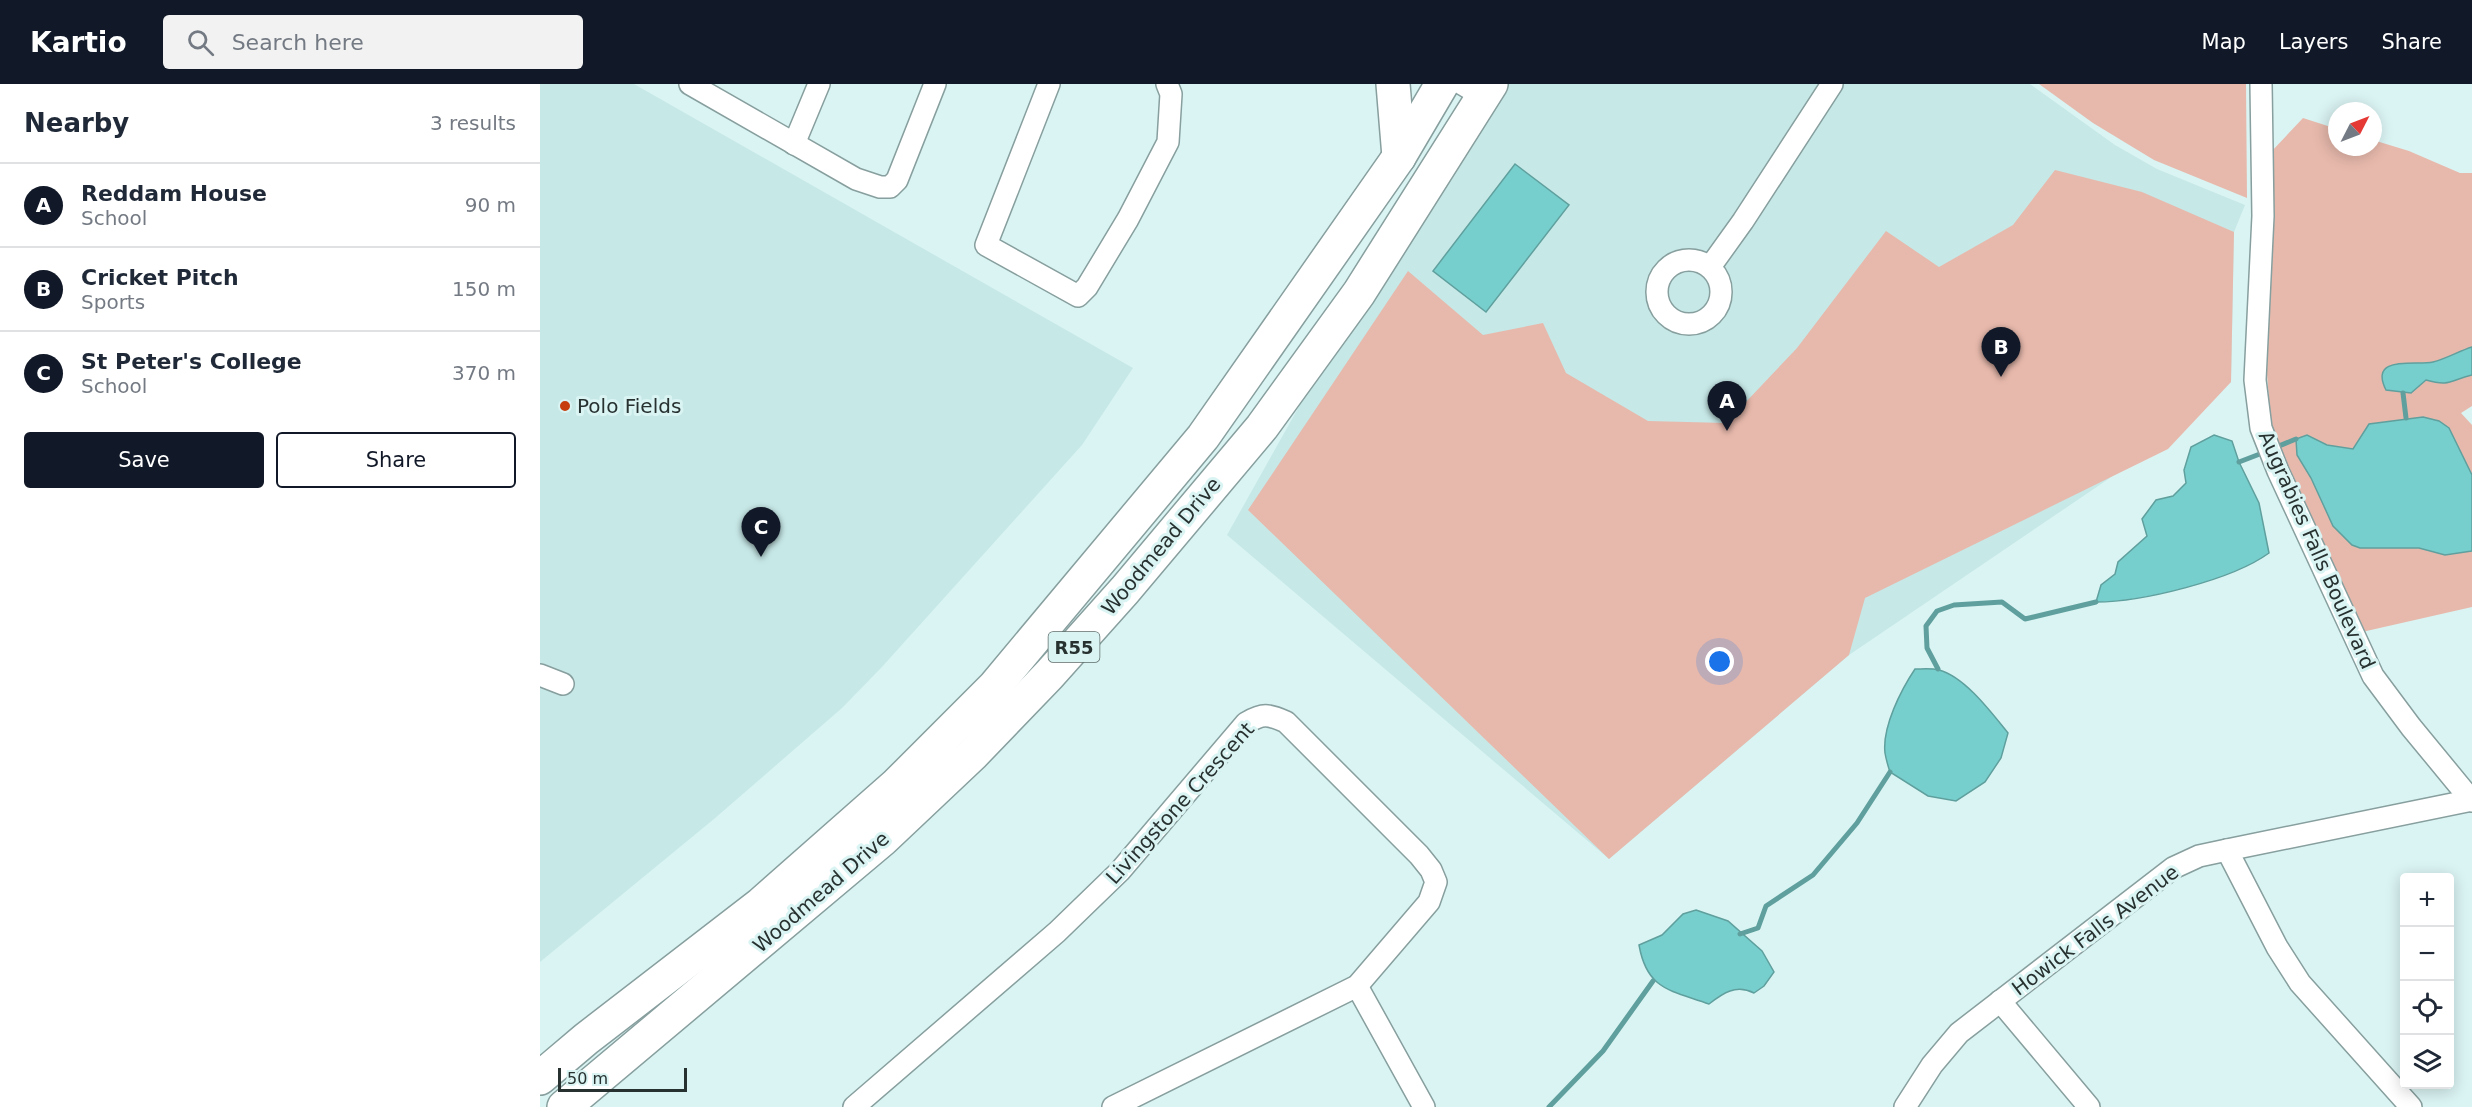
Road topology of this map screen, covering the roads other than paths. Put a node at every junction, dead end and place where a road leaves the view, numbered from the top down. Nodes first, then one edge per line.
1 (819, 84) edge
2 (935, 84) edge
3 (1049, 84) edge
4 (1167, 84) edge
5 (1393, 84) edge
6 (1442, 84) edge
7 (1832, 84) edge
8 (2260, 84) edge
9 (703, 87) edge
10 (1479, 88) edge
11 (794, 144) junction
12 (1399, 157) junction
13 (1710, 267) dead end
14 (540, 675) edge
15 (563, 684) dead end
16 (2472, 801) edge
17 (2227, 850) junction
18 (1357, 986) junction
19 (2000, 1001) junction
20 (540, 1078) edge
21 (564, 1107) edge
22 (854, 1107) edge
23 (1113, 1107) edge
24 (1424, 1107) edge
25 (1905, 1107) edge
26 (2089, 1107) edge
27 (2411, 1107) edge

1 - 11 street
2 - 11 street
3 - 4 street
5 - 12 main road
6 - 12 main road, Woodmead Drive / R55
7 - 13 street
8 - 16 street, Augrabies Falls Boulevard
9 - 11 street
10 - 21 main road, Woodmead Drive / R55
12 - 20 main road, Woodmead Drive / R55
14 - 15 street
16 - 17 street, Howick Falls Avenue
17 - 19 street, Howick Falls Avenue
17 - 27 street
18 - 22 street, Livingstone Crescent
18 - 23 street, Livingstone Crescent
18 - 24 street
19 - 25 street, Howick Falls Avenue
19 - 26 street

